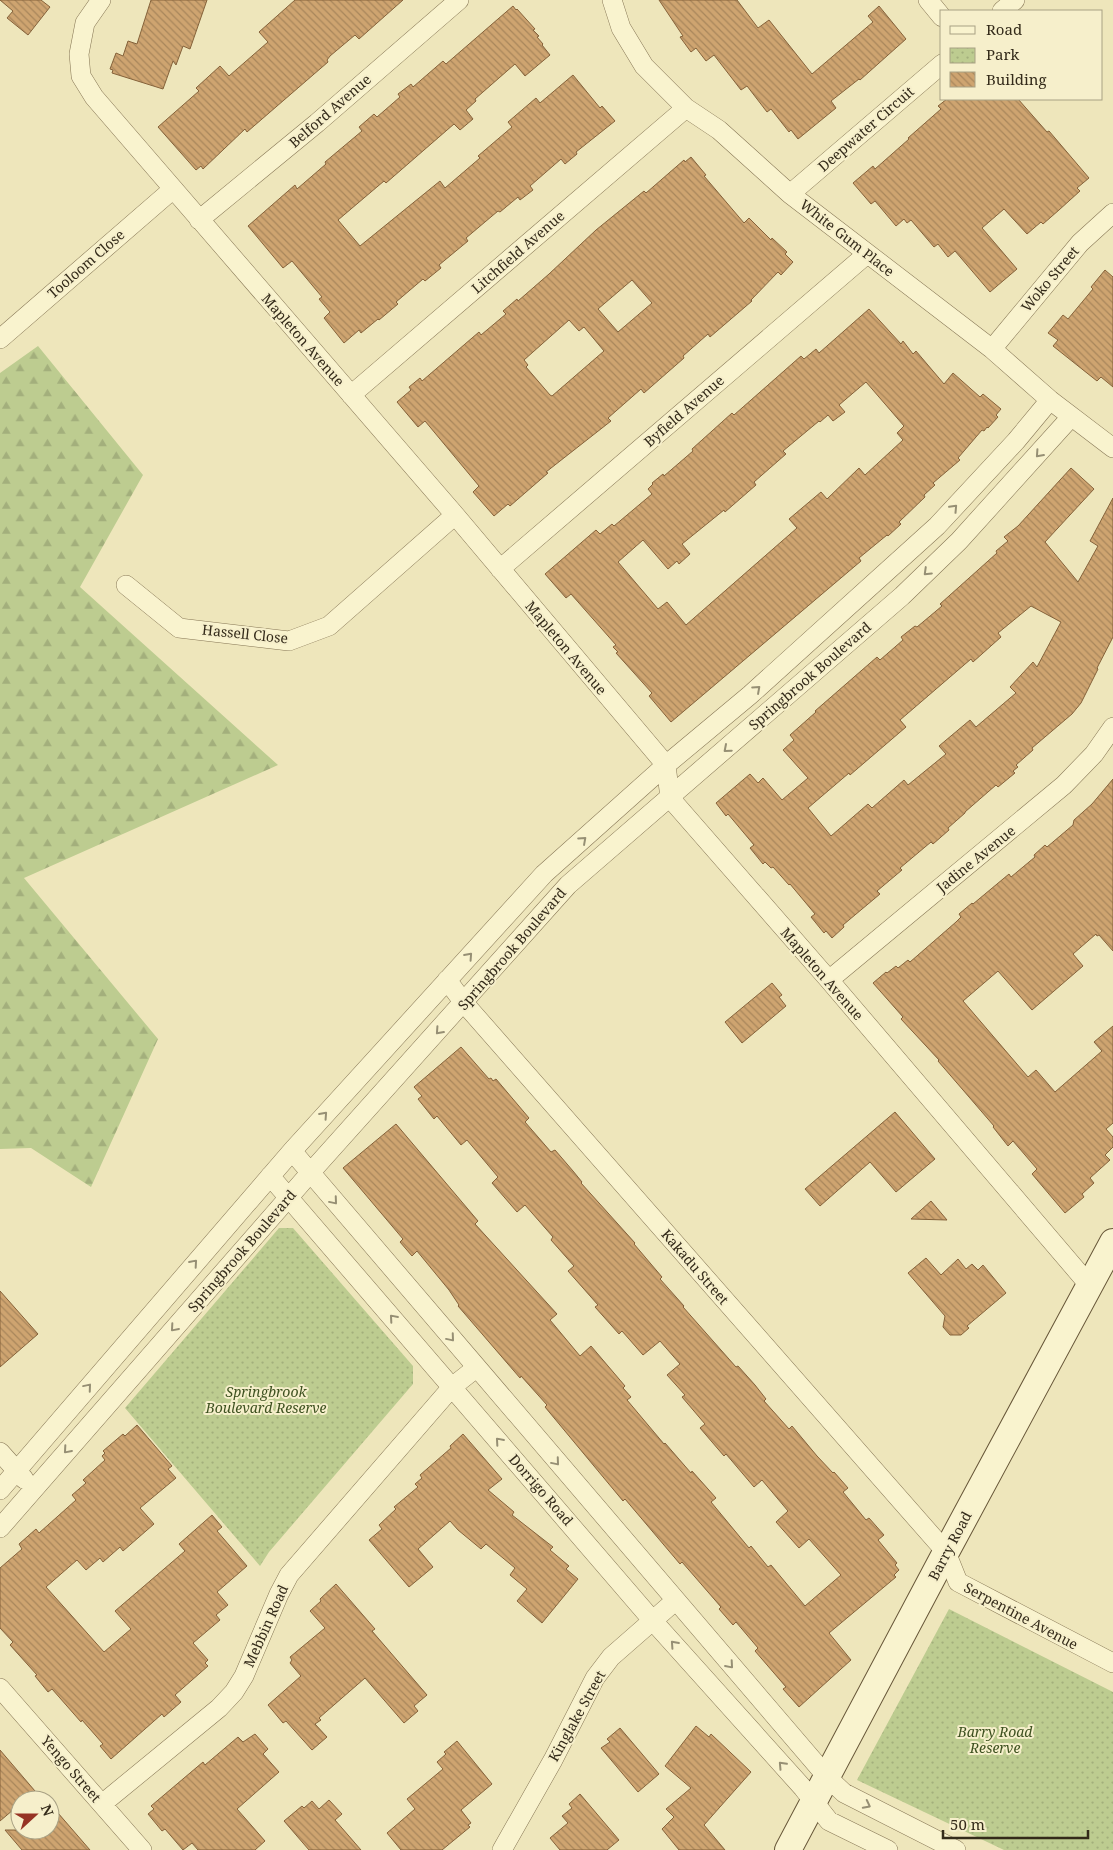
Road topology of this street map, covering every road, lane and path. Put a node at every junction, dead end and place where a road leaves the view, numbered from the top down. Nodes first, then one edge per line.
1 (100, 0) edge
2 (459, 0) edge
3 (612, 0) edge
4 (928, 0) edge
5 (1014, 0) edge
6 (1003, 10) edge
7 (940, 15) edge
8 (940, 66) edge
9 (686, 108) junction
10 (172, 190) junction
11 (790, 194) junction
12 (1113, 214) edge
13 (199, 220) junction
14 (867, 254) junction
15 (0, 338) edge
16 (992, 349) junction
17 (351, 395) junction
18 (1050, 400) junction
19 (1071, 417) junction
20 (1113, 448) edge
21 (455, 515) junction
22 (500, 569) junction
23 (126, 585) dead end
24 (1113, 727) edge
25 (666, 765) junction
26 (670, 798) junction
27 (447, 980) junction
28 (829, 980) junction
29 (464, 1003) junction
30 (292, 1151) junction
31 (310, 1173) junction
32 (270, 1176) junction
33 (289, 1197) junction
34 (1113, 1242) edge
35 (1090, 1286) junction
36 (476, 1368) junction
37 (452, 1388) junction
38 (0, 1452) edge
39 (17, 1471) junction
40 (33, 1489) junction
41 (0, 1490) edge
42 (0, 1528) edge
43 (946, 1552) junction
44 (675, 1601) junction
45 (653, 1621) junction
46 (1113, 1663) edge
47 (0, 1688) edge
48 (828, 1778) junction
49 (814, 1802) junction
50 (102, 1804) junction
51 (142, 1850) edge
52 (502, 1850) edge
53 (788, 1850) edge
54 (888, 1850) edge
55 (956, 1850) edge

1 - 10 street, Mapleton Avenue
2 - 13 street, Belford Avenue
3 - 9 street, White Gum Place
4 - 7 street
5 - 6 street
8 - 11 street, Deepwater Circuit
9 - 11 street, White Gum Place
9 - 17 street, Litchfield Avenue
10 - 13 street, Mapleton Avenue
10 - 15 street, Tooloom Close
11 - 14 street, White Gum Place
12 - 16 street, Woko Street
13 - 17 street, Mapleton Avenue
14 - 16 street, White Gum Place
14 - 22 street, Byfield Avenue
16 - 18 street, White Gum Place
17 - 21 street, Mapleton Avenue
18 - 19 street, White Gum Place
25 -> 18 street, Springbrook Boulevard
19 - 20 street, White Gum Place
19 -> 26 street, Springbrook Boulevard
21 - 22 street, Mapleton Avenue
21 - 23 street, Hassell Close
22 - 25 street, Mapleton Avenue
24 - 28 street, Jadine Avenue
25 - 26 street
27 -> 25 street, Springbrook Boulevard
26 - 28 street, Mapleton Avenue
26 - 29 street, Springbrook Boulevard
27 - 29 street, Kakadu Street
30 -> 27 street, Springbrook Boulevard
28 - 35 street, Mapleton Avenue
29 -> 31 street, Springbrook Boulevard
29 - 43 street, Kakadu Street
30 - 31 street
30 - 32 street, Springbrook Boulevard
31 - 33 street, Springbrook Boulevard
31 -> 36 street
32 - 33 street, Dorrigo Road
39 -> 32 street, Springbrook Boulevard
37 -> 33 street, Dorrigo Road
33 -> 40 street, Springbrook Boulevard
34 - 35 street, Barry Road
35 - 43 street, Barry Road
36 - 37 street, Mebbin Road
36 -> 44 street
45 -> 37 street, Dorrigo Road
37 - 50 street, Mebbin Road
38 - 39 street
39 - 40 street
39 - 41 street, Springbrook Boulevard
40 - 42 street, Springbrook Boulevard
43 - 46 street, Serpentine Avenue
43 - 48 street, Barry Road
44 - 45 street, Kinglake Street
44 -> 48 street
49 -> 45 street, Dorrigo Road
45 - 52 street, Kinglake Street
47 - 50 street, Yengo Street
48 - 49 street, Barry Road
48 -> 55 street
49 - 53 street, Barry Road
49 - 54 street, Dorrigo Road
50 - 51 street, Yengo Street

